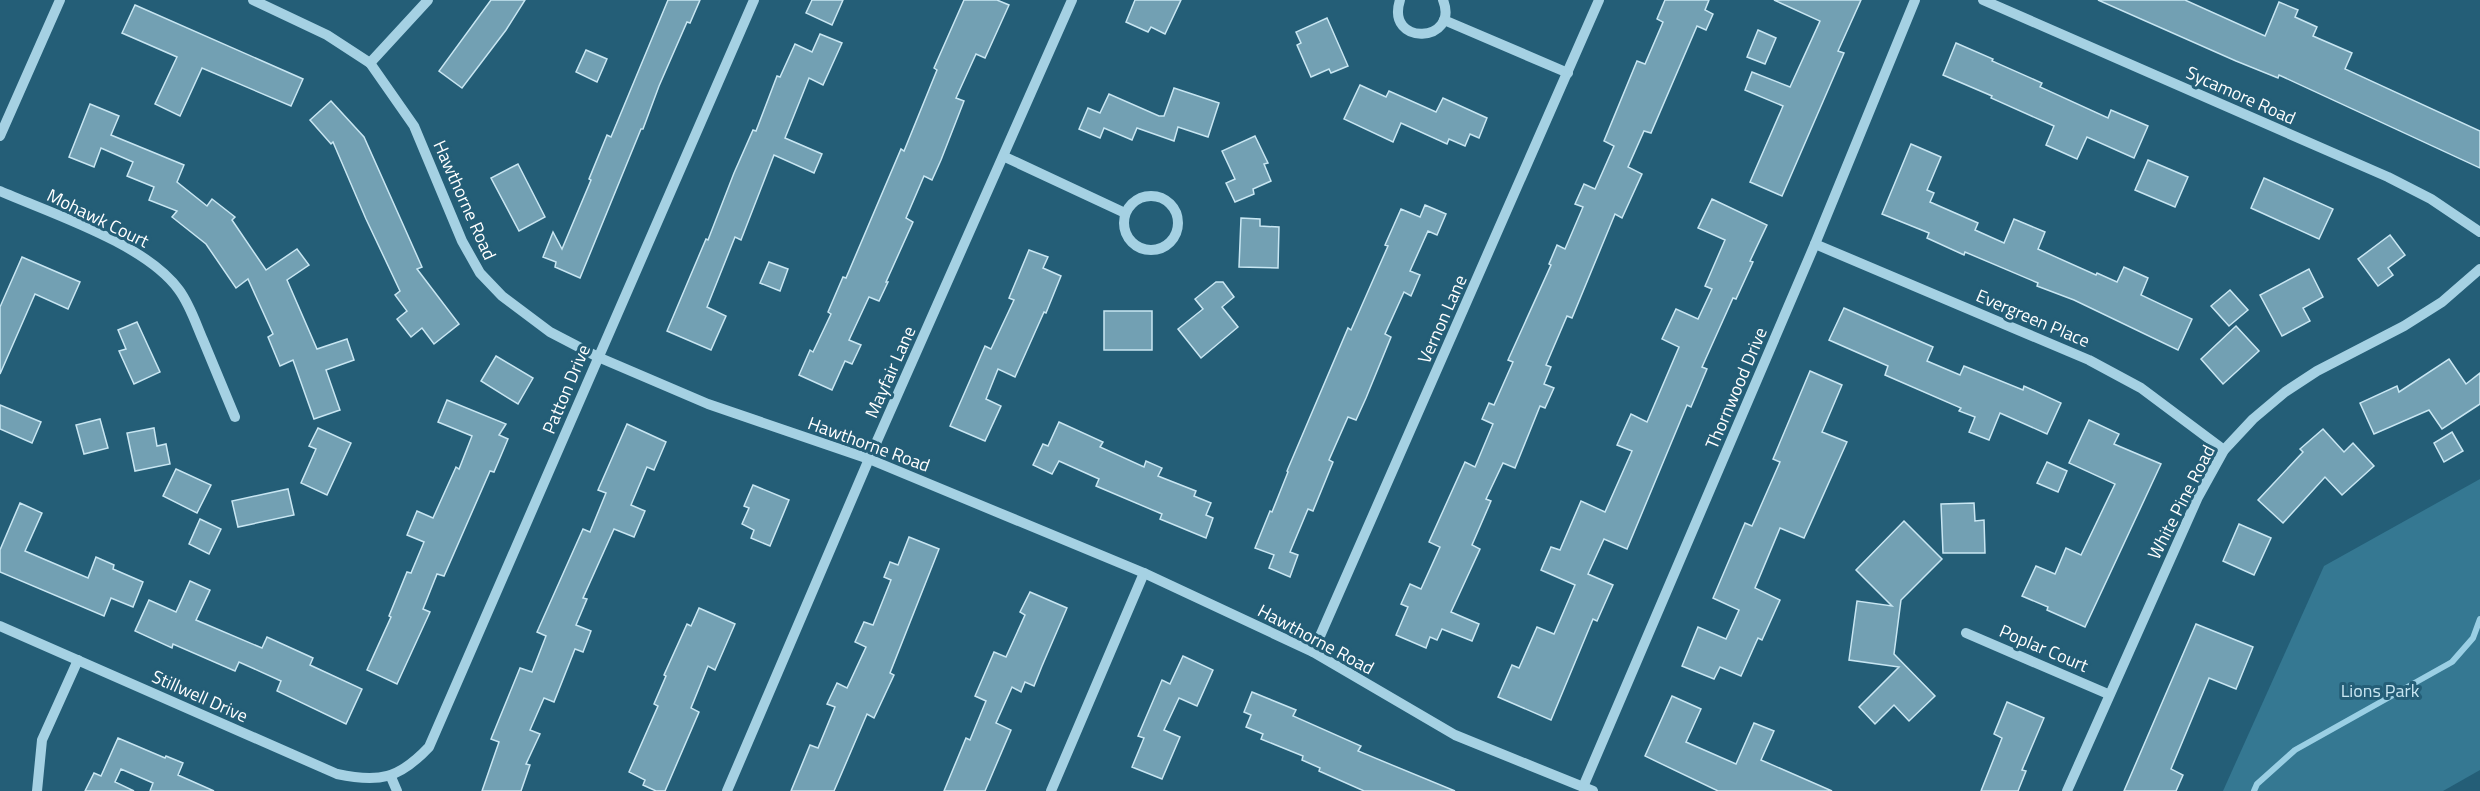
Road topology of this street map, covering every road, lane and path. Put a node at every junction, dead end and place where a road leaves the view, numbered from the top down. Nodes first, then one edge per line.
1 (60, 0) edge
2 (253, 0) edge
3 (428, 0) edge
4 (754, 0) edge
5 (1072, 0) edge
6 (1400, 0) edge
7 (1443, 0) edge
8 (1599, 0) edge
9 (1915, 0) edge
10 (1983, 0) edge
11 (1444, 20) junction
12 (370, 63) junction
13 (1568, 73) junction
14 (0, 136) edge
15 (1005, 157) junction
16 (0, 191) edge
17 (1125, 213) junction
18 (2480, 232) edge
19 (1815, 244) junction
20 (2480, 269) edge
21 (598, 357) junction
22 (235, 417) dead end
23 (2224, 450) junction
24 (869, 459) junction
25 (1144, 573) junction
26 (0, 626) edge
27 (1966, 633) dead end
28 (1313, 652) junction
29 (78, 660) junction
30 (2108, 694) junction
31 (391, 777) junction
32 (1588, 789) edge
33 (38, 791) edge
34 (397, 791) edge
35 (727, 791) edge
36 (1051, 791) edge
37 (2067, 791) edge

1 - 14 street
2 - 12 street, Hawthorne Road
3 - 12 street
4 - 21 street, Patton Drive
5 - 15 street, Mayfair Lane
6 - 11 street
7 - 11 street
8 - 13 street, Vernon Lane
9 - 19 street, Thornwood Drive
10 - 18 street, Sycamore Road
11 - 13 street
12 - 21 street, Hawthorne Road
13 - 28 street, Vernon Lane
15 - 17 street
15 - 24 street, Mayfair Lane
16 - 22 street, Mohawk Court
17 - 17 street
19 - 23 street, Evergreen Place
19 - 32 street, Thornwood Drive
20 - 23 street, White Pine Road
21 - 24 street, Hawthorne Road
21 - 31 street, Patton Drive
23 - 30 street, White Pine Road
24 - 25 street, Hawthorne Road
24 - 35 street, Mayfair Lane
25 - 28 street, Hawthorne Road
25 - 36 street
26 - 29 street, Stillwell Drive
27 - 30 street, Poplar Court
28 - 32 street, Hawthorne Road
29 - 31 street, Stillwell Drive
29 - 33 street
30 - 37 street, White Pine Road
31 - 34 street

